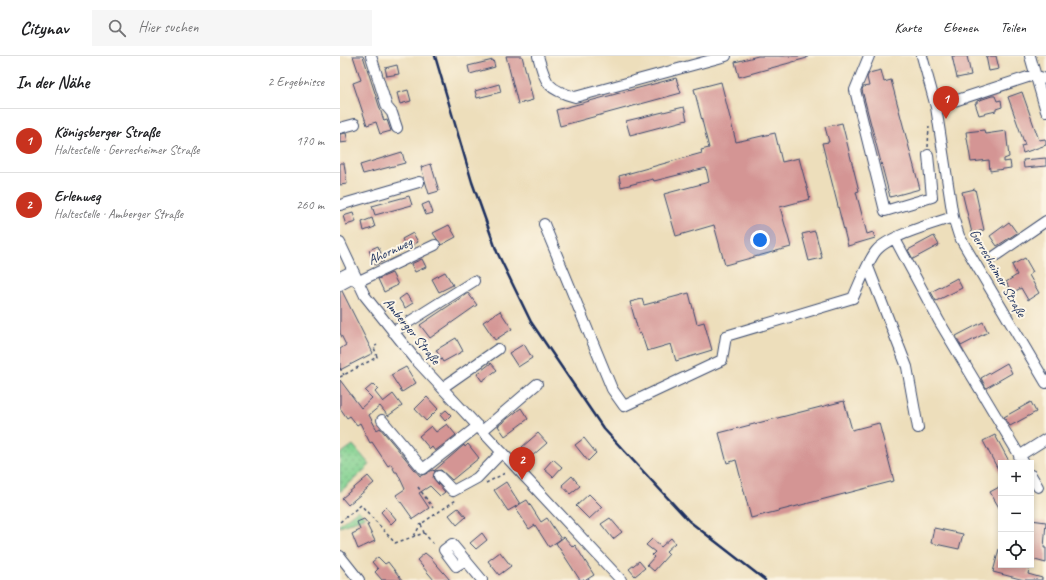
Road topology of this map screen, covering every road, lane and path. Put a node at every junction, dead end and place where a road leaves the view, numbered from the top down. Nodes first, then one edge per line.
1 (371, 56) edge
2 (538, 56) edge
3 (726, 56) edge
4 (869, 56) edge
5 (922, 56) edge
6 (1030, 56) edge
7 (1034, 75) junction
8 (1046, 79) edge
9 (936, 107) junction
10 (1046, 111) edge
11 (929, 123) dead end
12 (355, 124) dead end
13 (340, 128) edge
14 (397, 128) dead end
15 (928, 155) joint
16 (419, 182) dead end
17 (340, 204) edge
18 (953, 217) junction
19 (1046, 221) edge
20 (544, 224) dead end
21 (895, 239) junction
22 (340, 243) edge
23 (435, 245) dead end
24 (992, 258) dead end
25 (868, 267) junction
26 (351, 273) edge
27 (340, 277) edge
28 (474, 281) dead end
29 (340, 285) edge
30 (393, 332) junction
31 (377, 345) dead end
32 (498, 349) dead end
33 (340, 368) edge
34 (344, 375) junction
35 (340, 377) edge
36 (1046, 383) edge
37 (538, 384) dead end
38 (442, 388) junction
39 (382, 420) dead end
40 (918, 428) dead end
41 (480, 429) junction
42 (1046, 440) edge
43 (502, 452) junction
44 (1022, 459) edge
45 (521, 472) junction
46 (439, 476) dead end
47 (1034, 480) edge
48 (482, 485) dead end
49 (418, 487) dead end
50 (1038, 487) dead end
51 (458, 499) dead end
52 (433, 508) dead end
53 (340, 522) edge
54 (421, 524) junction
55 (424, 533) junction
56 (414, 537) junction
57 (448, 547) joint
58 (340, 556) edge
59 (359, 580) edge
60 (482, 580) edge
61 (621, 580) edge

1 - 14 street
2 - 3 street
4 - 15 street
5 - 9 street, Gerresheimer Straße
6 - 7 street
7 - 8 street
7 - 9 street
7 - 10 street
9 - 18 street, Gerresheimer Straße
11 - 15 path
12 - 13 street
16 - 17 street
18 - 21 street
18 - 36 street, Gerresheimer Straße
19 - 24 street
20 - 25 street
21 - 25 street
21 - 44 street
22 - 26 street, Amberger Straße
23 - 26 street, Ahornweg
25 - 40 street
26 - 27 street
26 - 29 street
26 - 30 street, Amberger Straße
28 - 30 street
30 - 38 street, Amberger Straße
31 - 34 path
32 - 38 street
33 - 34 path
34 - 35 path
37 - 41 street
38 - 41 street, Amberger Straße
39 - 41 street
41 - 43 street, Amberger Straße
42 - 44 street
43 - 45 street, Amberger Straße
43 - 46 street
45 - 48 path
45 - 61 street, Amberger Straße
47 - 50 street
49 - 52 path
51 - 54 path
53 - 56 path
54 - 55 path
54 - 56 path
55 - 56 path
55 - 57 path
57 - 60 street
58 - 59 street

